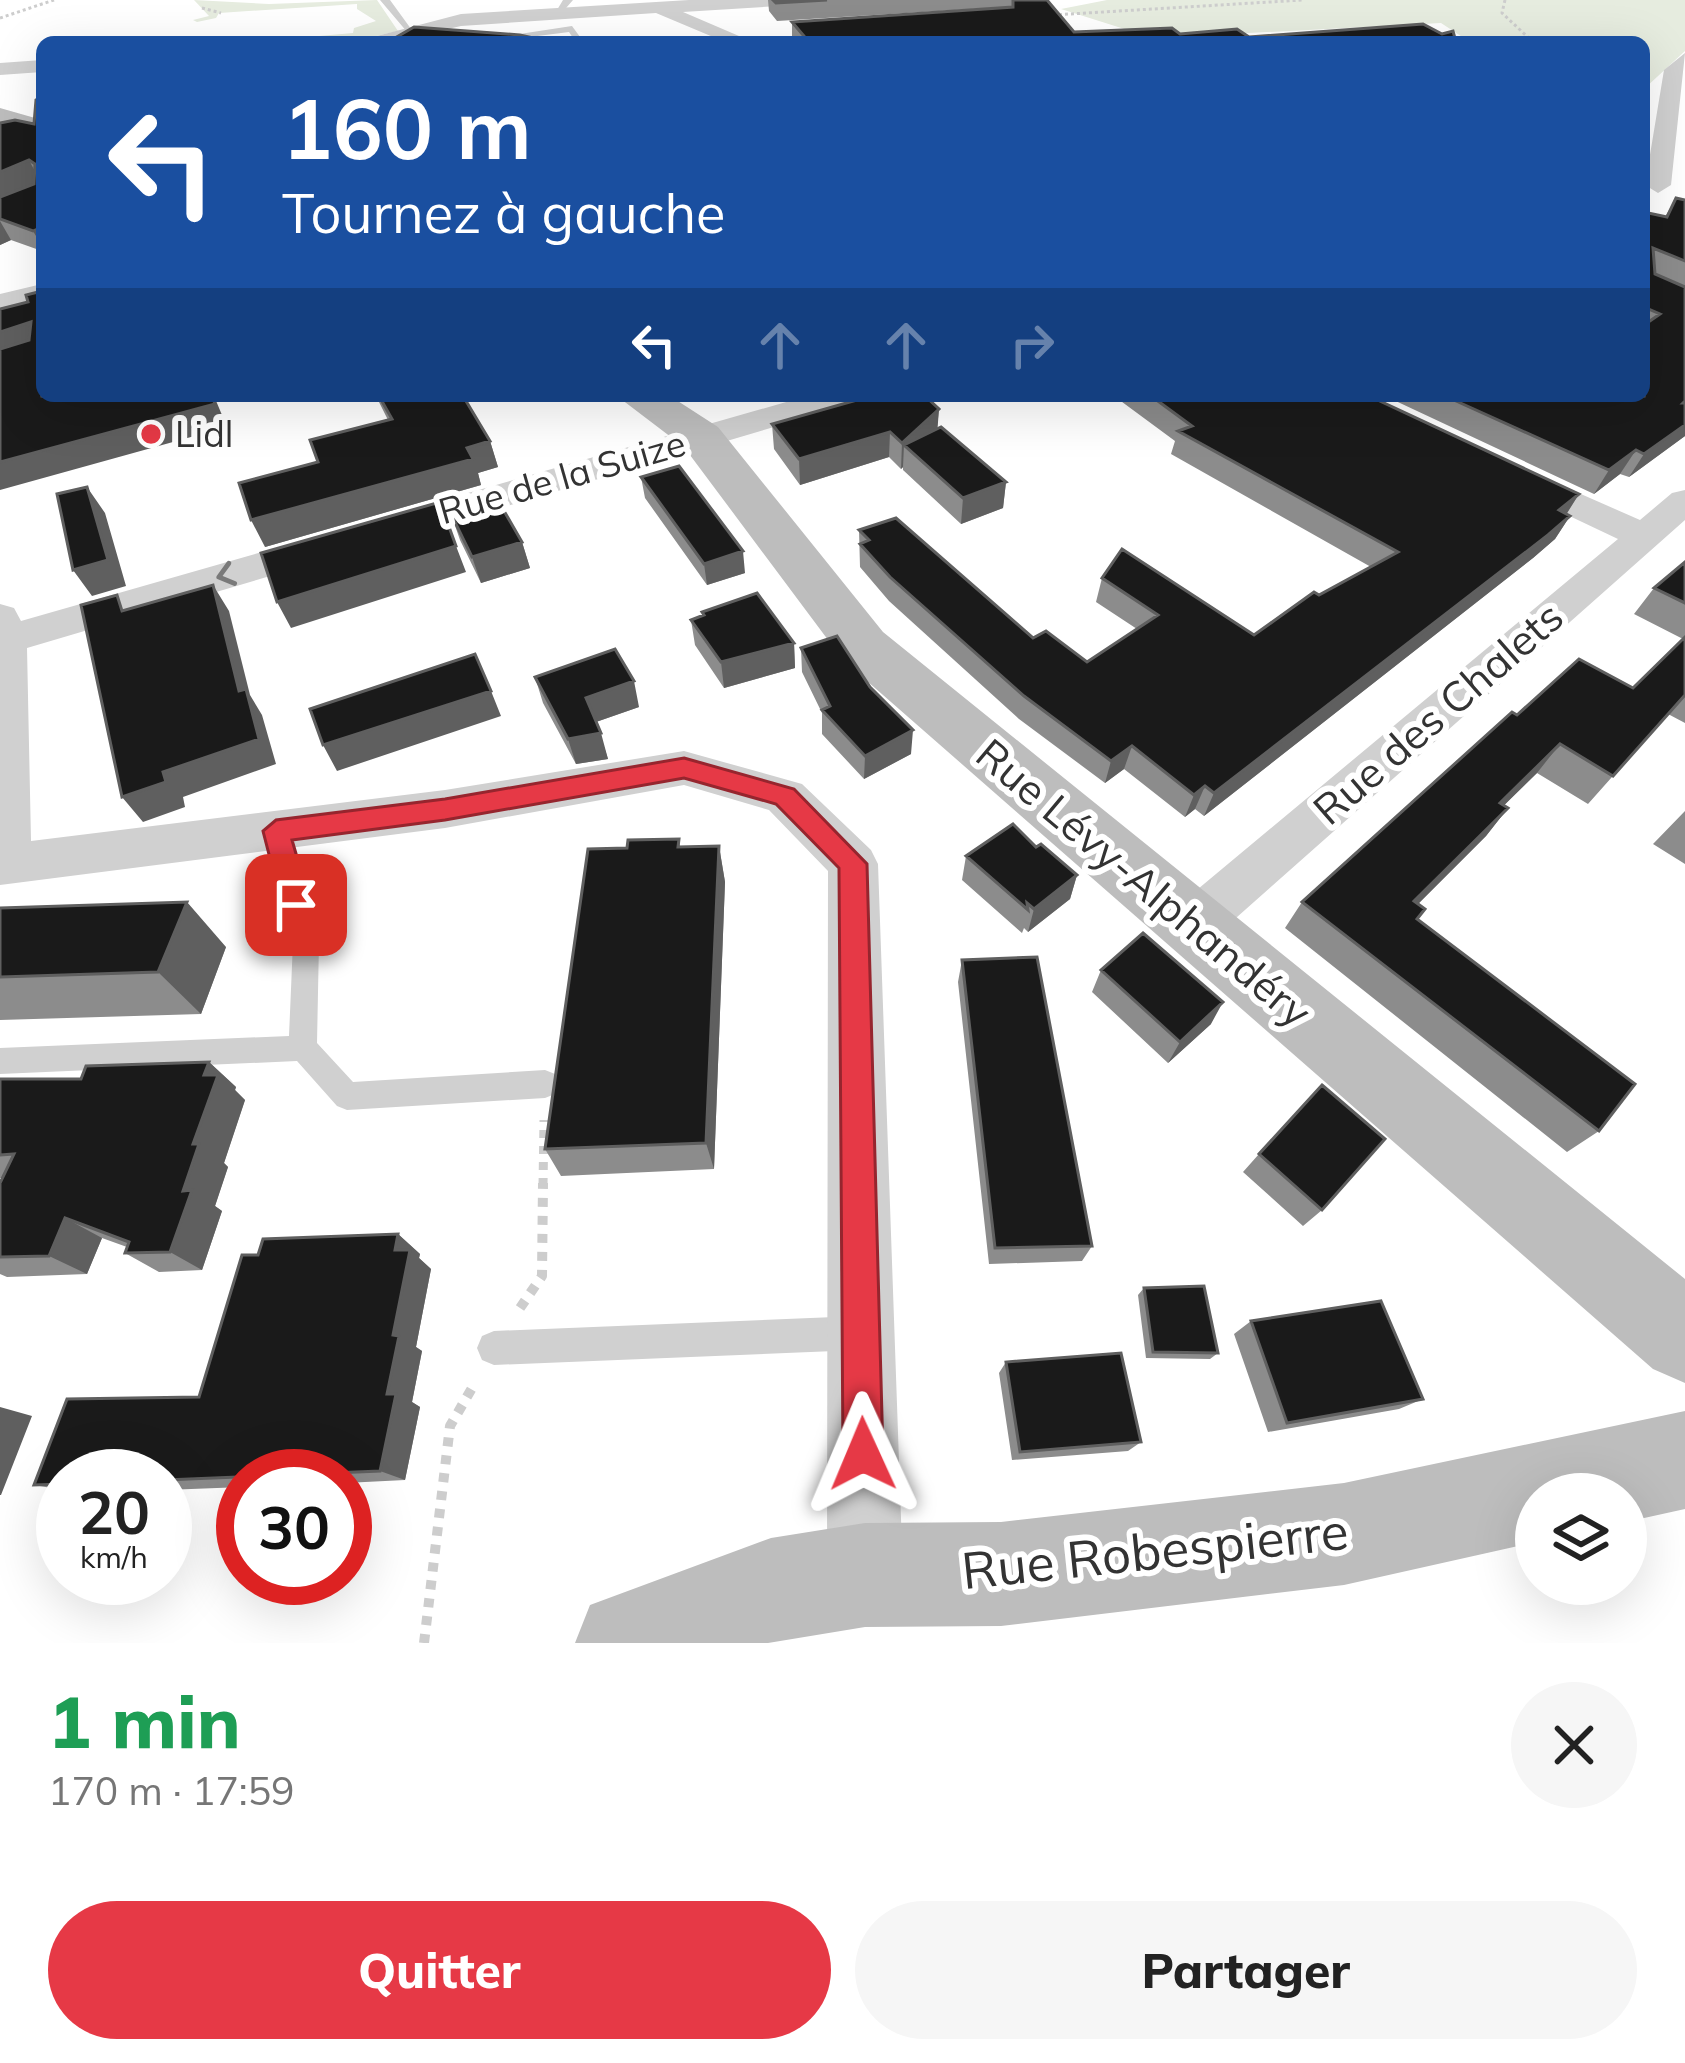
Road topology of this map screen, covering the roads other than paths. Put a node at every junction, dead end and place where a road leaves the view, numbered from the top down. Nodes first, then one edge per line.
1 (385, 0) edge
2 (778, 0) edge
3 (729, 2) edge
4 (761, 2) edge
5 (562, 7) edge
6 (659, 9) junction
7 (411, 31) junction
8 (764, 33) dead end
9 (390, 36) edge
10 (519, 36) edge
11 (576, 36) edge
12 (720, 36) edge
13 (723, 36) edge
14 (732, 36) edge
15 (1685, 58) edge
16 (36, 66) edge
17 (0, 69) edge
18 (1658, 185) dead end
19 (36, 294) edge
20 (0, 303) edge
21 (649, 402) edge
22 (822, 402) edge
23 (701, 437) junction
24 (1496, 466) edge
25 (1685, 501) edge
26 (1643, 536) junction
27 (3, 629) edge
28 (276, 831) junction
29 (4, 865) edge
30 (1192, 925) junction
31 (303, 1048) junction
32 (0, 1061) edge
33 (545, 1084) dead end
34 (861, 1334) junction
35 (1685, 1337) edge
36 (494, 1348) dead end
37 (1685, 1460) edge
38 (865, 1575) junction
39 (628, 1643) edge

1 - 7 lane
2 - 4 street
3 - 4 street
3 - 6 street
4 - 13 street
5 - 6 street
5 - 7 street
6 - 12 street
7 - 9 street
8 - 14 street
10 - 11 lane
15 - 18 street
16 - 17 street
19 - 20 street
21 - 23 street, Rue Lévy-Alphandéry
22 - 23 street, Rue de la Suize
23 -> 27 street, Rue de la Suize
23 - 30 street, Rue Lévy-Alphandéry
24 - 26 street
25 - 26 street, Rue des Chalets
26 - 30 street, Rue des Chalets
27 - 29 street
28 - 29 street
28 - 31 lane
28 - 34 street
30 - 35 street, Rue Lévy-Alphandéry
31 - 32 lane
31 - 33 lane
34 - 36 lane
34 - 38 street
37 - 38 street, Rue Robespierre
38 - 39 street, Rue Robespierre

